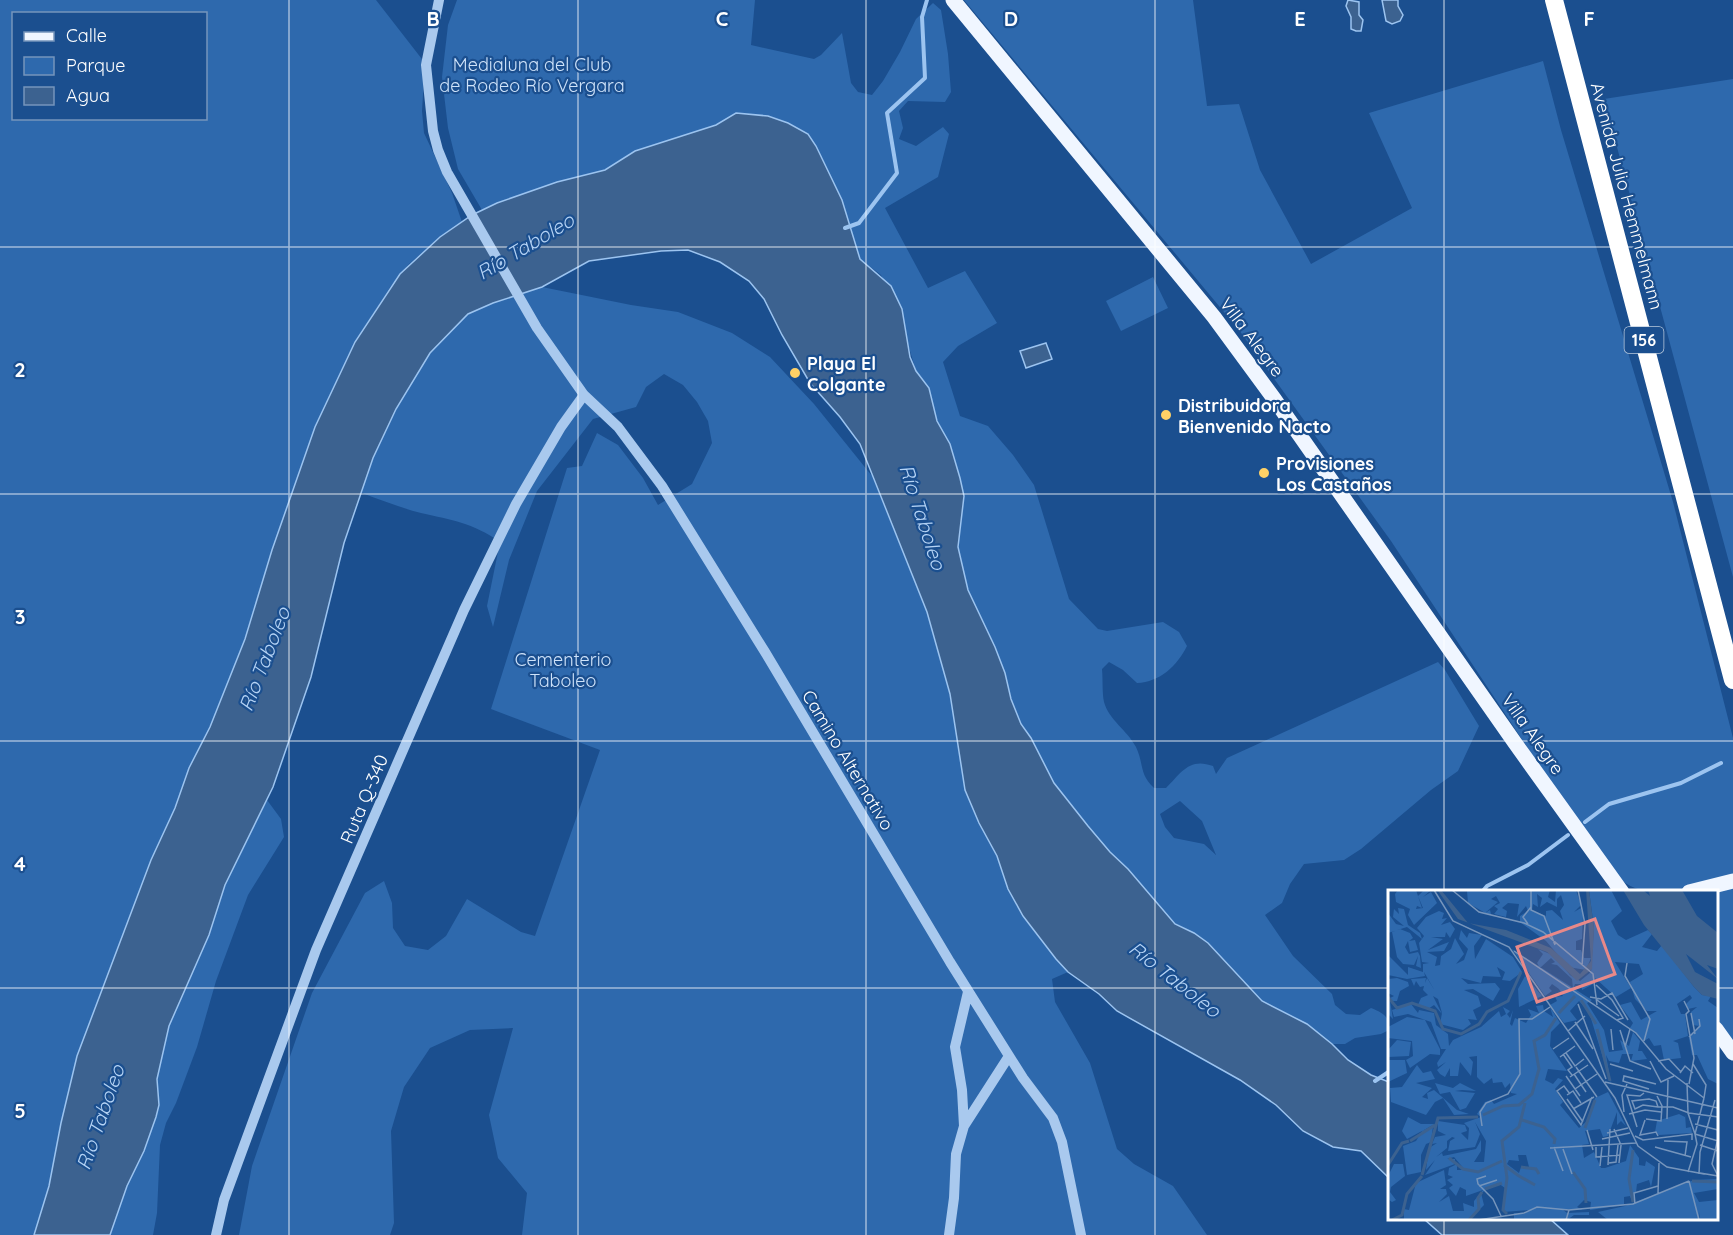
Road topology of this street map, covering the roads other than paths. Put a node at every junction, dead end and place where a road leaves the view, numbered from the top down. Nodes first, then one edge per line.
1 (439, 0) edge
2 (953, 0) edge
3 (1554, 0) edge
4 (584, 395) junction
5 (1733, 680) edge
6 (1733, 881) edge
7 (1621, 890) edge
8 (1693, 890) edge
9 (968, 992) junction
10 (1718, 1032) edge
11 (1733, 1053) edge
12 (1009, 1056) junction
13 (964, 1126) junction
14 (216, 1235) edge
15 (948, 1235) edge
16 (1082, 1235) edge

1 - 4 street, Camino Alternativo
2 - 7 main road, Villa Alegre
3 - 5 highway, Avenida Julio Hemmelmann / 156
4 - 9 street, Camino Alternativo
4 - 14 street, Ruta Q-340
6 - 8 main road
9 - 12 street, Camino Alternativo
9 - 13 street
10 - 11 main road
12 - 13 street
12 - 16 street, Camino Alternativo
13 - 15 street

